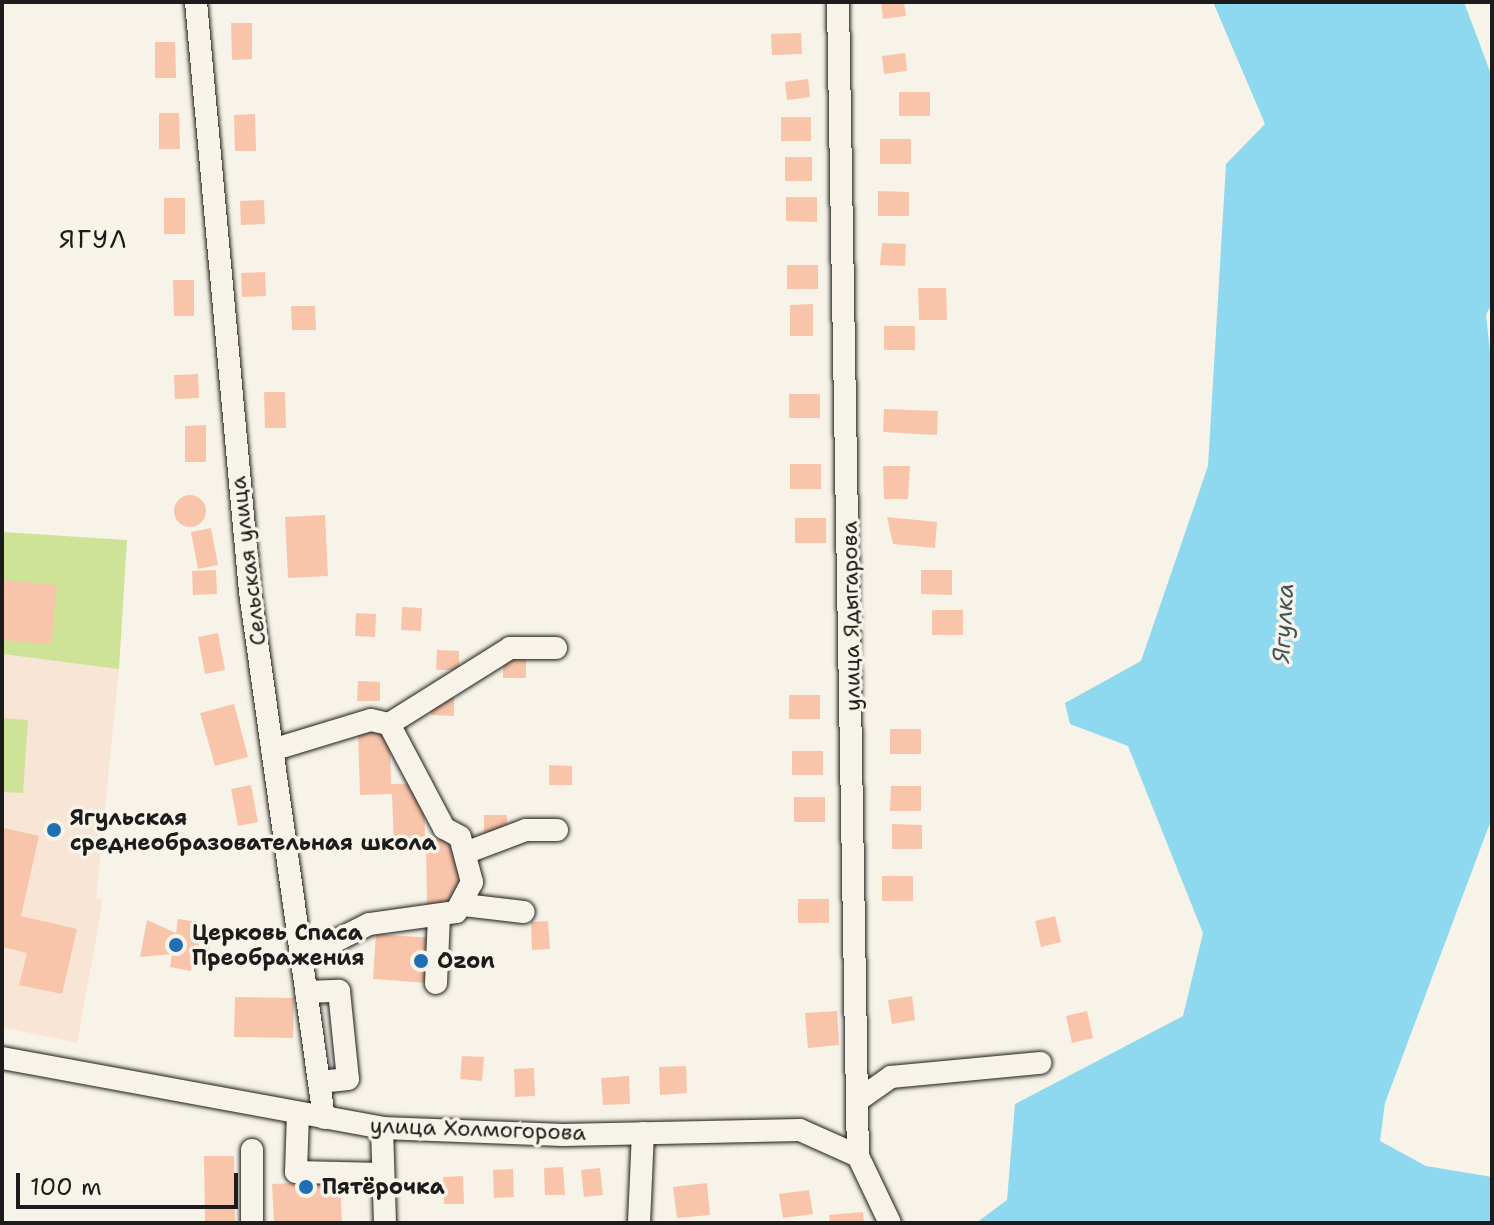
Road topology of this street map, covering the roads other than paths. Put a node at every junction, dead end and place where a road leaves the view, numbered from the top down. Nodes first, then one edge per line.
1 (196, 2) edge
2 (838, 2) edge
3 (556, 648) dead end
4 (389, 724) junction
5 (272, 750) junction
6 (557, 830) dead end
7 (465, 853) junction
8 (464, 905) junction
9 (524, 912) dead end
10 (439, 916) junction
11 (302, 958) junction
12 (436, 983) dead end
13 (306, 992) junction
14 (2, 1058) edge
15 (1040, 1063) dead end
16 (319, 1082) junction
17 (861, 1098) junction
18 (298, 1113) junction
19 (324, 1118) junction
20 (382, 1128) junction
21 (643, 1133) junction
22 (252, 1150) dead end
23 (858, 1156) junction
24 (383, 1174) junction
25 (252, 1223) edge
26 (385, 1223) edge
27 (639, 1223) edge
28 (890, 1223) edge

1 - 5 street, Сельская улица
2 - 17 street, улица Ядыгарова
3 - 4 street
4 - 5 street
4 - 7 street
5 - 11 street, Сельская улица
6 - 7 street
7 - 8 street
8 - 9 street
8 - 10 street
10 - 11 street
10 - 12 street
11 - 13 street, Сельская улица
13 - 16 street, Сельская улица
13 - 16 street
14 - 18 street, улица Холмогорова
15 - 17 street
16 - 19 street, Сельская улица
17 - 23 street, улица Ядыгарова
18 - 19 street, улица Холмогорова
18 - 24 street
19 - 20 street, улица Холмогорова
20 - 21 street, улица Холмогорова
20 - 24 street
21 - 23 street, улица Холмогорова
21 - 27 street
22 - 25 street
23 - 28 street, улица Ядыгарова
24 - 26 street

